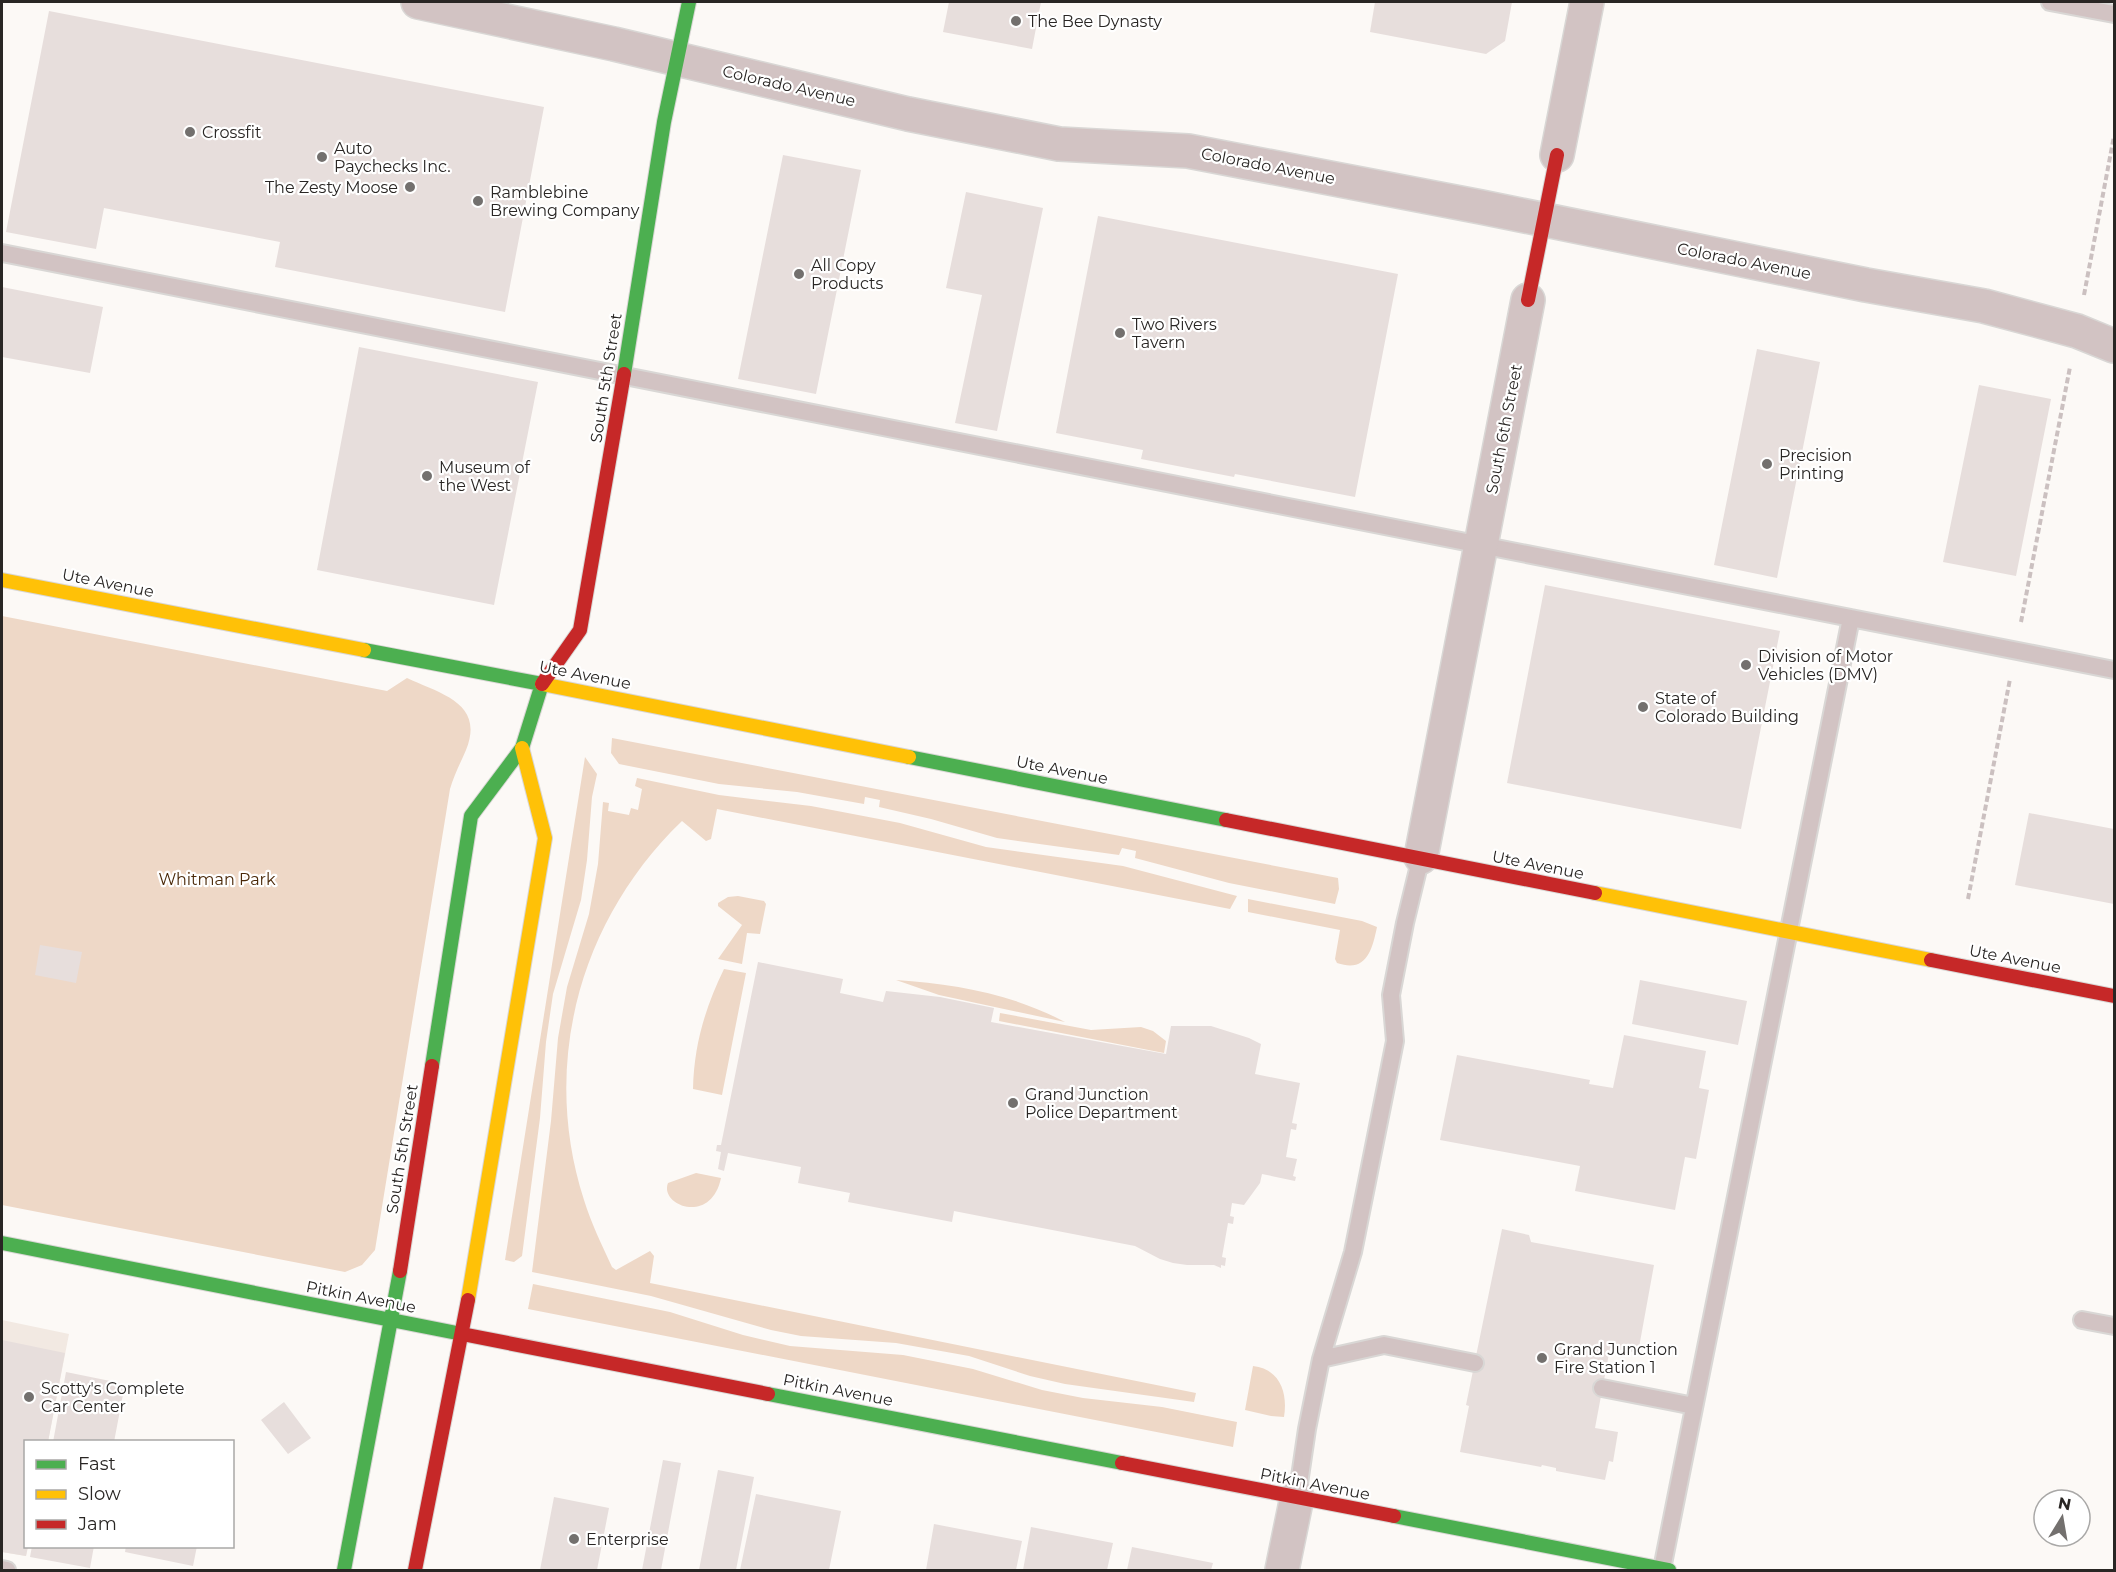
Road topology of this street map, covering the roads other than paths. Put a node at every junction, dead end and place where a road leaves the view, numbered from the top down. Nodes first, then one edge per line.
1 (418, 2) edge
2 (689, 2) edge
3 (1587, 2) edge
4 (2050, 2) edge
5 (2115, 14) edge
6 (678, 59) junction
7 (1557, 155) joint
8 (1544, 220) junction
9 (2, 253) edge
10 (1528, 300) joint
11 (2115, 346) edge
12 (624, 376) junction
13 (1482, 545) junction
14 (2, 580) edge
15 (1851, 618) junction
16 (2115, 670) edge
17 (542, 684) junction
18 (522, 748) junction
19 (1421, 857) junction
20 (1788, 931) junction
21 (2115, 996) edge
22 (2, 1243) edge
23 (392, 1320) junction
24 (2082, 1320) dead end
25 (2115, 1326) edge
26 (462, 1334) junction
27 (1321, 1359) junction
28 (1475, 1363) dead end
29 (1602, 1388) dead end
30 (1694, 1406) junction
31 (1297, 1497) junction
32 (2, 1569) edge
33 (8, 1570) edge
34 (344, 1570) edge
35 (415, 1570) edge
36 (1282, 1570) edge
37 (1666, 1570) edge

1 - 6 street, Colorado Avenue
2 - 6 main road, South 5th Street
3 - 7 street, South 6th Street
4 - 5 lane
6 - 8 street, Colorado Avenue
6 - 12 main road, South 5th Street
7 - 8 main road, South 6th Street
8 - 10 main road, South 6th Street
8 - 11 street, Colorado Avenue
9 - 12 lane
10 - 13 street, South 6th Street
12 - 13 lane
12 - 17 main road, South 5th Street
13 - 15 lane
13 - 19 street, South 6th Street
14 - 17 main road, Ute Avenue
15 - 16 lane
15 - 20 lane
17 - 18 main road, South 5th Street
17 - 19 main road, Ute Avenue
18 - 23 main road, South 5th Street
18 - 26 main road
19 - 20 main road, Ute Avenue
19 - 27 lane
20 - 21 main road, Ute Avenue
20 - 30 lane
22 - 23 main road, Pitkin Avenue
23 - 26 main road, Pitkin Avenue
23 - 34 main road, South 5th Street
24 - 25 lane
26 - 31 main road, Pitkin Avenue
26 - 35 main road
27 - 28 lane
27 - 31 lane
29 - 30 lane
30 - 37 lane
31 - 36 street
31 - 37 main road, Pitkin Avenue
32 - 33 lane

